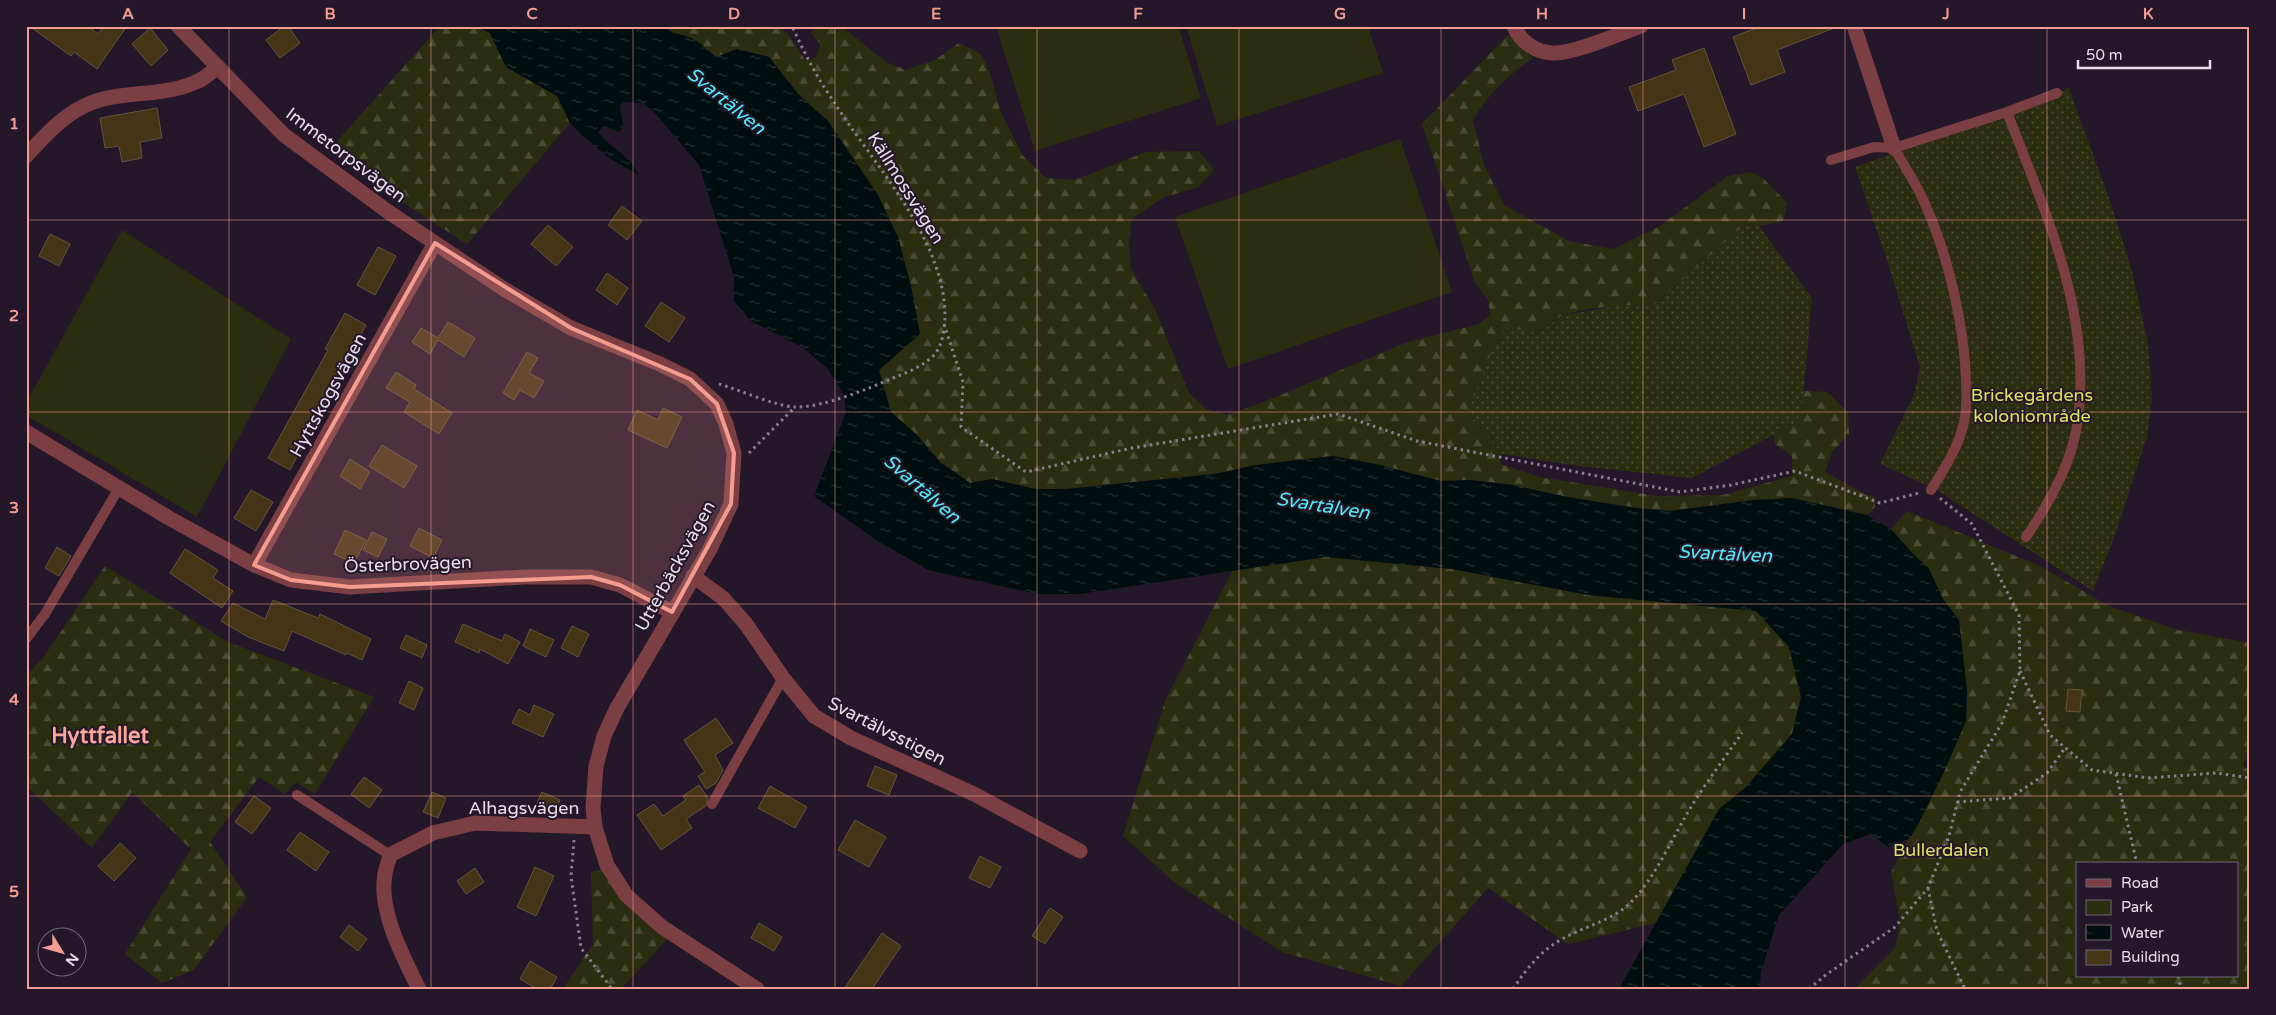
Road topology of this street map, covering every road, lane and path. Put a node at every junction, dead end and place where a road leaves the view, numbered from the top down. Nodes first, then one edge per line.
1 (178, 26) edge
2 (792, 26) edge
3 (1514, 26) edge
4 (1641, 26) edge
5 (1854, 26) edge
6 (218, 67) junction
7 (2057, 93) dead end
8 (2007, 112) junction
9 (1894, 148) junction
10 (26, 156) edge
11 (1831, 160) dead end
12 (434, 243) junction
13 (944, 324) junction
14 (690, 379) junction
15 (794, 407) junction
16 (26, 432) edge
17 (733, 468) junction
18 (119, 488) junction
19 (1931, 490) junction
20 (2026, 537) dead end
21 (254, 565) junction
22 (693, 576) junction
23 (672, 612) junction
24 (26, 639) edge
25 (2020, 671) junction
26 (783, 678) junction
27 (1742, 733) dead end
28 (2065, 748) junction
29 (2116, 774) junction
30 (2250, 778) edge
31 (297, 795) dead end
32 (1957, 802) junction
33 (712, 804) dead end
34 (575, 826) junction
35 (594, 827) junction
36 (1080, 851) dead end
37 (390, 855) junction
38 (2137, 862) edge
39 (1928, 888) junction
40 (418, 989) edge
41 (612, 989) edge
42 (757, 989) edge
43 (1514, 989) edge
44 (1809, 989) edge
45 (1965, 989) edge

1 - 6 street, Immetorpsvägen
2 - 13 path, Källmossvägen
3 - 4 street
5 - 9 street
6 - 10 street
6 - 12 street, Immetorpsvägen
7 - 8 lane
8 - 9 lane
8 - 20 lane
9 - 11 lane
9 - 19 lane
12 - 14 street, Utterbäcksvägen
12 - 21 street, Hyttskogsvägen
13 - 15 path, Källmossvägen
13 - 19 path
14 - 15 path
14 - 17 street, Utterbäcksvägen
15 - 17 path
16 - 18 street, Österbrovägen
17 - 22 street, Utterbäcksvägen
18 - 21 street, Österbrovägen
18 - 24 lane
19 - 25 path
21 - 23 street, Österbrovägen
22 - 23 street, Utterbäcksvägen
22 - 26 street, Svartälvsstigen
23 - 35 street, Utterbäcksvägen
25 - 28 path
25 - 32 path
26 - 33 lane
26 - 36 street, Svartälvsstigen
27 - 43 path
28 - 29 path
28 - 32 path
29 - 30 path
29 - 38 path
31 - 37 lane
32 - 39 path
34 - 35 street, Alhagsvägen
34 - 37 street, Alhagsvägen
34 - 41 path
35 - 42 street, Utterbäcksvägen
37 - 40 street
39 - 44 path
39 - 45 path

